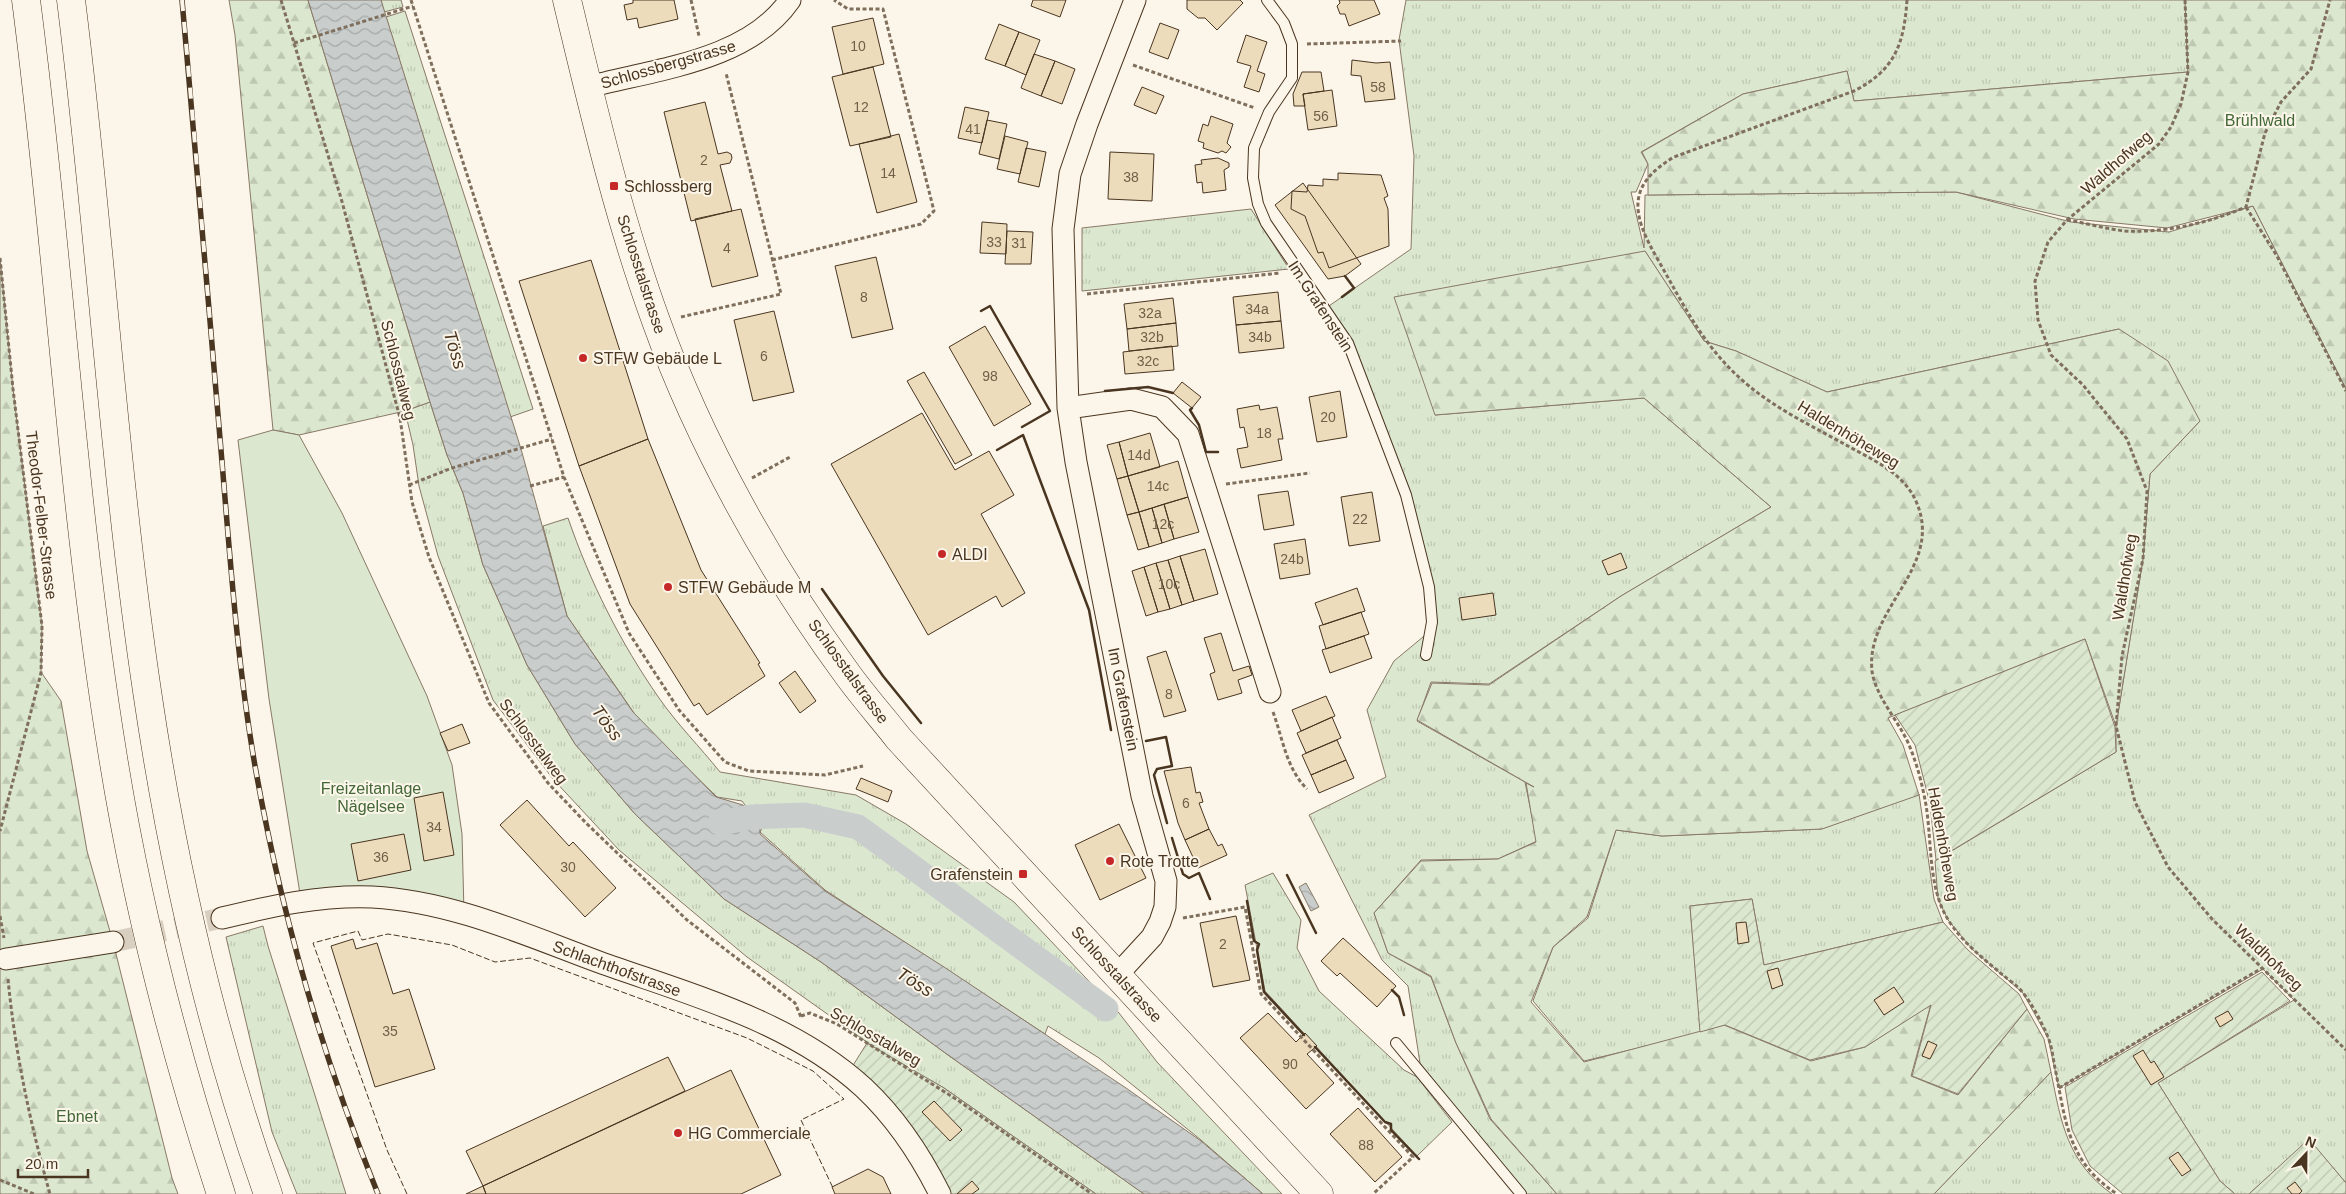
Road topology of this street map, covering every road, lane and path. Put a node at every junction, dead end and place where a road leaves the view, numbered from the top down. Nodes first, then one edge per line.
1 (26, 0) edge
2 (71, 0) edge
3 (281, 0) edge
4 (411, 0) edge
5 (567, 0) edge
6 (691, 0) edge
7 (790, 0) edge
8 (834, 0) edge
9 (1135, 0) edge
10 (1267, 0) edge
11 (1907, 0) edge
12 (2186, 0) edge
13 (2330, 0) edge
14 (413, 6) junction
15 (1401, 41) dead end
16 (294, 43) junction
17 (1292, 44) junction
18 (712, 55) junction
19 (1143, 69) dead end
20 (588, 87) junction
21 (1269, 112) junction
22 (2246, 207) junction
23 (2066, 220) junction
24 (0, 258) edge
25 (772, 260) junction
26 (1298, 271) junction
27 (1085, 294) dead end
28 (676, 318) dead end
29 (2346, 391) edge
30 (1068, 408) junction
31 (552, 439) junction
32 (790, 457) dead end
33 (1310, 473) dead end
34 (564, 477) junction
35 (750, 479) dead end
36 (410, 485) junction
37 (530, 486) dead end
38 (1206, 486) junction
39 (1426, 655) dead end
40 (1270, 692) dead end
41 (1275, 719) dead end
42 (863, 766) dead end
43 (1307, 789) dead end
44 (0, 831) edge
45 (222, 918) tunnel mouth
46 (1160, 922) junction
47 (113, 942) tunnel mouth
48 (6, 959) joint
49 (2262, 968) junction
50 (1118, 974) junction
51 (1396, 1043) dead end
52 (2346, 1050) edge
53 (2059, 1088) junction
54 (0, 1180) edge
55 (34, 1194) edge
56 (50, 1194) edge
57 (221, 1194) edge
58 (268, 1194) edge
59 (940, 1194) edge
60 (1092, 1194) edge
61 (1319, 1194) edge
62 (1373, 1194) edge
63 (1521, 1194) edge
64 (2117, 1194) edge

1 - 57 main road
2 - 58 main road
3 - 16 path, Schlosstalweg
4 - 14 path
5 - 20 main road, Schlosstalstrasse
6 - 18 path
7 - 18 street, Schlossbergstrasse
8 - 25 path
9 - 30 street, Im Grafenstein
10 - 17 lane, Im Grafenstein
11 - 53 path, Haldenhöheweg
12 - 23 path, Waldhofweg
13 - 22 path
14 - 16 path
14 - 31 path
15 - 17 path
16 - 36 path, Schlosstalweg
17 - 21 lane, Im Grafenstein
18 - 20 street, Schlossbergstrasse
18 - 25 path
19 - 21 path
20 - 50 main road, Schlosstalstrasse
21 - 26 lane, Im Grafenstein
22 - 23 path
22 - 29 path
23 - 49 path, Waldhofweg
24 - 44 path, Theodor-Felber-Strasse
25 - 28 path
26 - 27 path
26 - 39 lane, Im Grafenstein
30 - 38 street
30 - 46 street, Im Grafenstein
31 - 34 path
31 - 36 path
32 - 35 path
33 - 38 path
34 - 37 path
34 - 42 path
36 - 60 path, Schlosstalweg
38 - 40 street
41 - 43 path
45 - 59 street, Schlachthofstrasse
46 - 50 street, Im Grafenstein
46 - 62 path
47 - 48 street
48 - 56 path
49 - 52 path, Waldhofweg
49 - 53 path
50 - 61 main road, Schlosstalstrasse
51 - 63 lane
53 - 64 path, Haldenhöheweg
54 - 55 path

